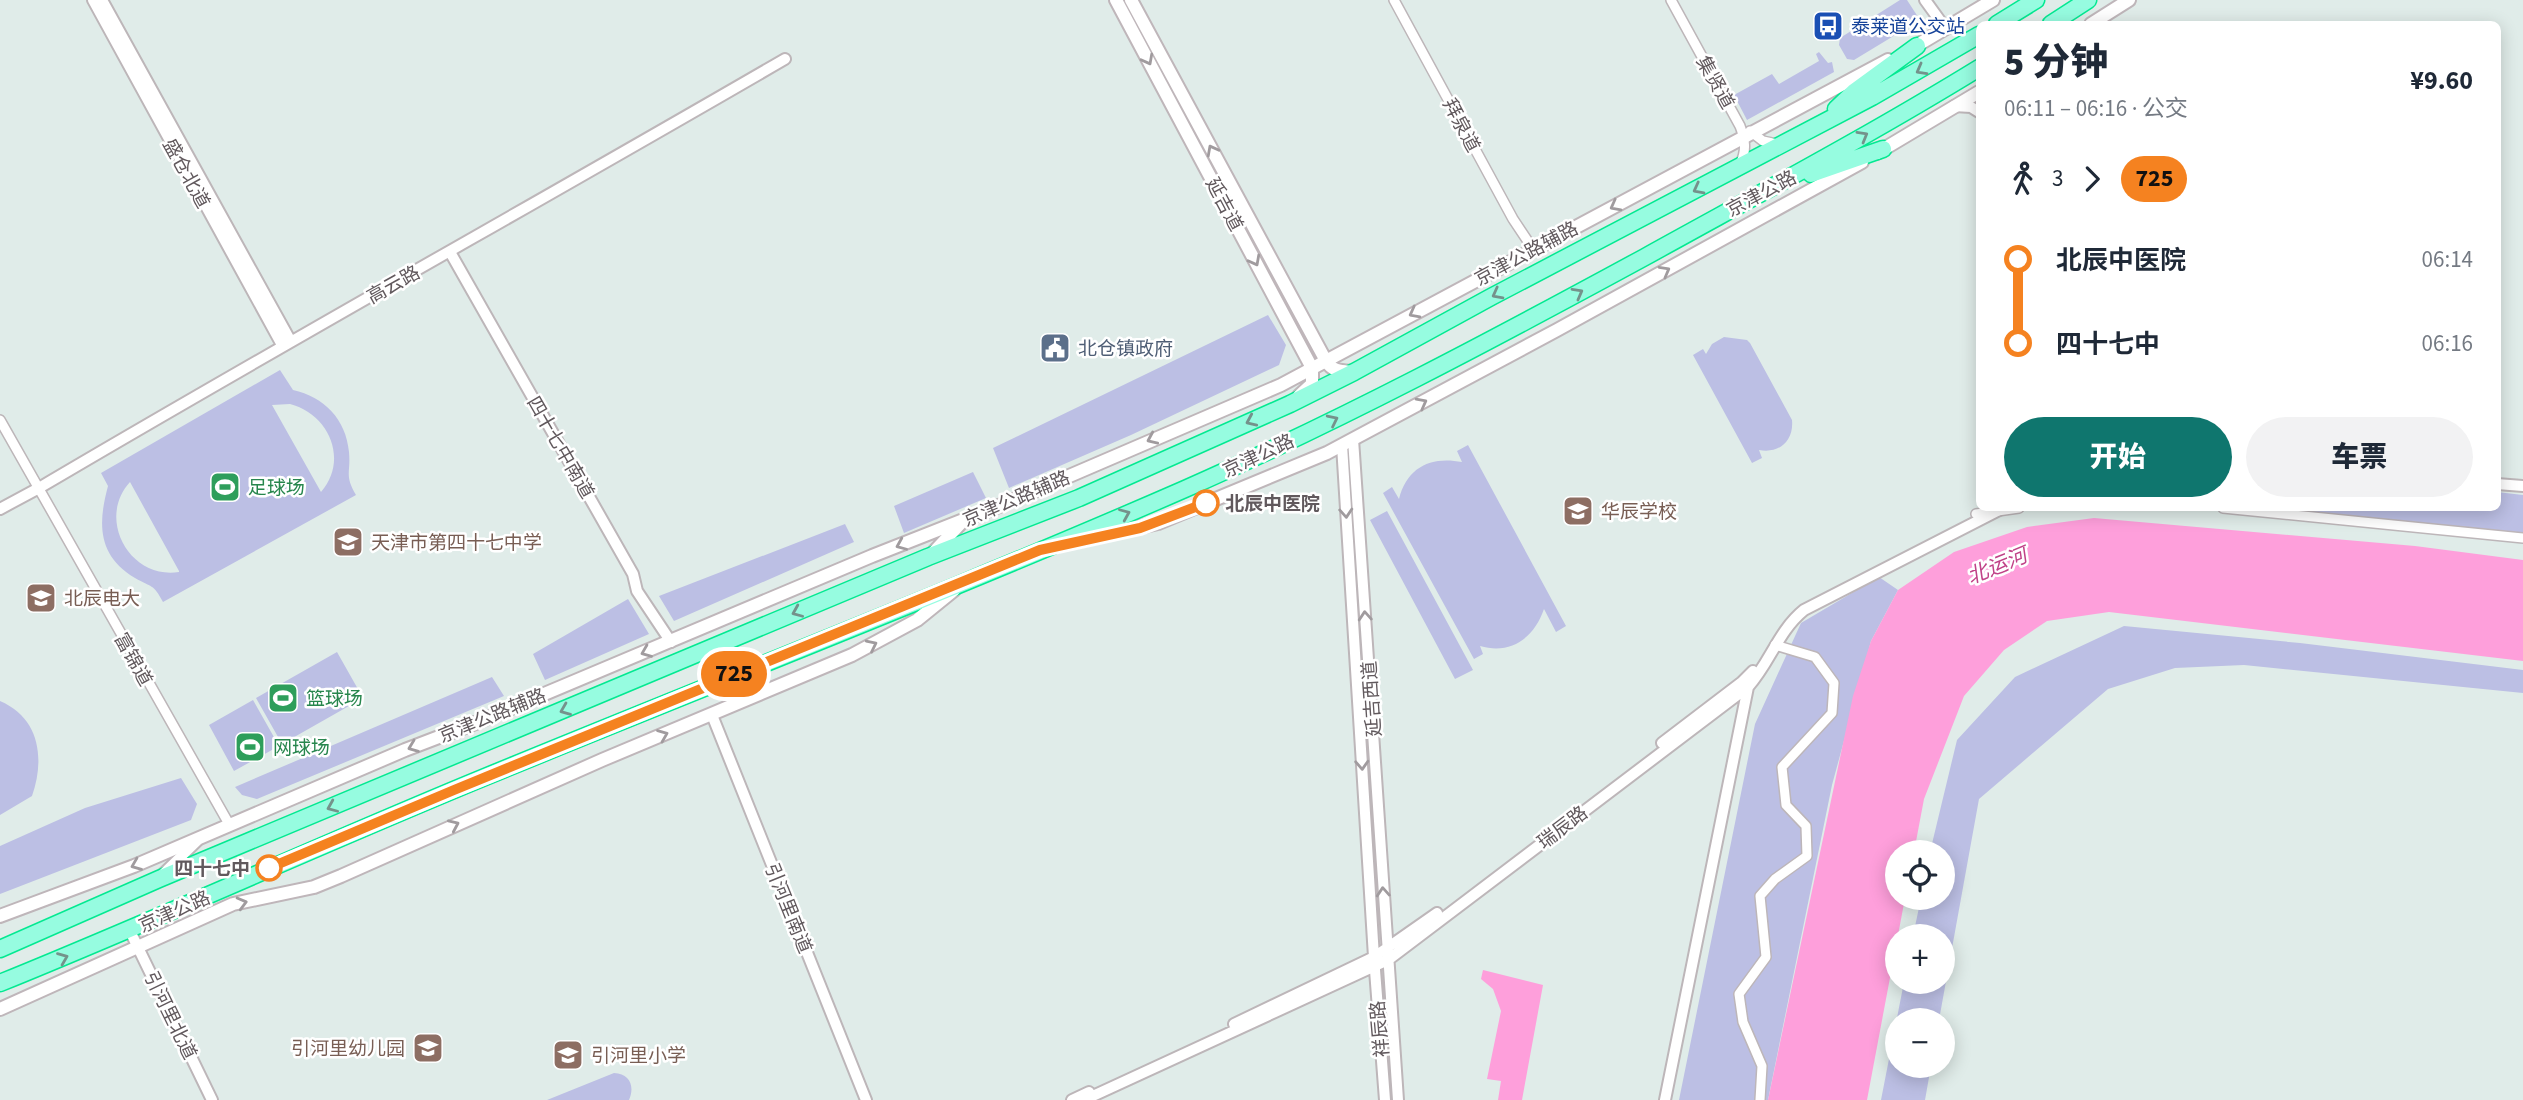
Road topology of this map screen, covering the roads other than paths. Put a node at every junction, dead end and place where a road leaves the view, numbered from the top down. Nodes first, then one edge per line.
1 (93, 0) edge
2 (102, 0) edge
3 (1116, 0) edge
4 (1131, 0) edge
5 (1394, 0) edge
6 (1671, 0) edge
7 (1677, 0) edge
8 (1926, 0) edge
9 (1993, 0) edge
10 (2088, 0) edge
11 (2129, 0) edge
12 (2033, 2) edge
13 (2002, 21) edge
14 (2056, 21) edge
15 (2096, 21) edge
16 (1946, 29) junction
17 (1976, 37) edge
18 (1917, 46) junction
19 (785, 60) dead end
20 (1976, 70) edge
21 (1976, 94) edge
22 (1954, 106) junction
23 (1976, 110) edge
24 (1816, 126) junction
25 (1747, 135) junction
26 (1783, 144) junction
27 (1883, 149) junction
28 (1738, 168) junction
29 (1778, 185) junction
30 (1534, 249) junction
31 (450, 252) junction
32 (286, 343) junction
33 (1326, 361) junction
34 (1312, 368) junction
35 (1354, 372) junction
36 (1290, 404) junction
37 (0, 420) edge
38 (1348, 442) junction
39 (2501, 481) edge
40 (2523, 484) edge
41 (39, 488) junction
42 (0, 509) edge
43 (1987, 511) edge
44 (1991, 511) edge
45 (2253, 511) edge
46 (964, 520) junction
47 (2523, 538) edge
48 (1040, 550) junction
49 (928, 557) junction
50 (961, 583) junction
51 (671, 642) junction
52 (1775, 645) junction
53 (1748, 682) junction
54 (712, 715) junction
55 (229, 824) junction
56 (201, 837) junction
57 (159, 878) junction
58 (0, 916) edge
59 (130, 930) junction
60 (1407, 940) junction
61 (138, 947) junction
62 (0, 949) edge
63 (1388, 954) junction
64 (1374, 962) junction
65 (0, 983) edge
66 (1390, 989) junction
67 (1376, 990) junction
68 (0, 1009) edge
69 (212, 1100) edge
70 (866, 1100) edge
71 (1072, 1100) edge
72 (1084, 1100) edge
73 (1385, 1100) edge
74 (1398, 1100) edge
75 (1665, 1100) edge
76 (1760, 1100) edge

1 - 32 street, 盛仓北道
2 - 32 street, 盛仓北道
3 -> 34 main road, 延吉道
33 -> 4 main road, 延吉道
5 - 30 street, 拜泉道
6 - 25 street, 集贤道
7 - 25 street, 集贤道
8 - 16 street
9 - 16 main road, 京津公路辅路
10 - 14 highway
11 - 15 main road
12 - 13 highway
16 - 18 main road, 京津公路辅路
17 -> 24 highway, 京津公路
18 - 24 highway
18 - 25 main road, 京津公路辅路
19 - 31 street, 高云路
29 -> 20 highway, 京津公路
21 - 22 main road
22 - 23 street
22 - 27 main road
24 - 26 highway, 京津公路
25 - 26 street
25 - 28 street
25 -> 30 main road, 京津公路辅路
26 - 28 highway, 京津公路
27 - 29 highway
38 -> 27 main road
28 -> 35 highway, 京津公路
48 -> 29 highway, 京津公路
30 -> 33 main road, 京津公路辅路
31 - 32 street, 高云路
31 - 51 street, 四十七中南道
32 - 41 street, 高云路
33 - 34 main road, 京津公路辅路
33 - 35 main road
34 - 36 main road
34 -> 46 main road, 京津公路辅路
35 - 36 highway, 京津公路
36 -> 49 highway, 京津公路
37 - 41 street, 富锦道
38 - 48 main road
63 -> 38 street, 延吉西道
38 -> 64 street, 延吉西道
39 - 40 street
41 - 42 street, 高云路
41 - 55 street, 富锦道
43 - 53 street, 瑞辰路
44 - 52 street, 瑞辰路
45 - 47 street
46 - 49 main road
46 -> 51 main road, 京津公路辅路
48 - 50 highway, 京津公路
49 -> 57 highway, 京津公路
54 -> 50 main road
50 - 59 highway, 京津公路
51 -> 55 main road, 京津公路辅路
52 - 53 street, 瑞辰路
52 - 76 street
53 - 60 street, 瑞辰路
53 - 75 street
61 -> 54 main road
54 - 70 street, 引河里南道
55 - 56 main road, 京津公路辅路
56 - 57 street
56 -> 58 main road, 京津公路辅路
57 - 62 highway, 京津公路
59 - 61 street, 引河里北道
65 -> 59 highway, 京津公路
60 - 63 street, 瑞辰路
60 - 66 street
61 - 68 main road
61 - 69 street, 引河里北道
63 - 64 street, 瑞辰路
63 - 66 street, 祥辰路
63 - 67 street
64 - 67 street, 祥辰路
64 - 71 street, 瑞辰路
64 - 72 street, 瑞辰路
66 - 74 street, 祥辰路
67 - 73 street, 祥辰路

